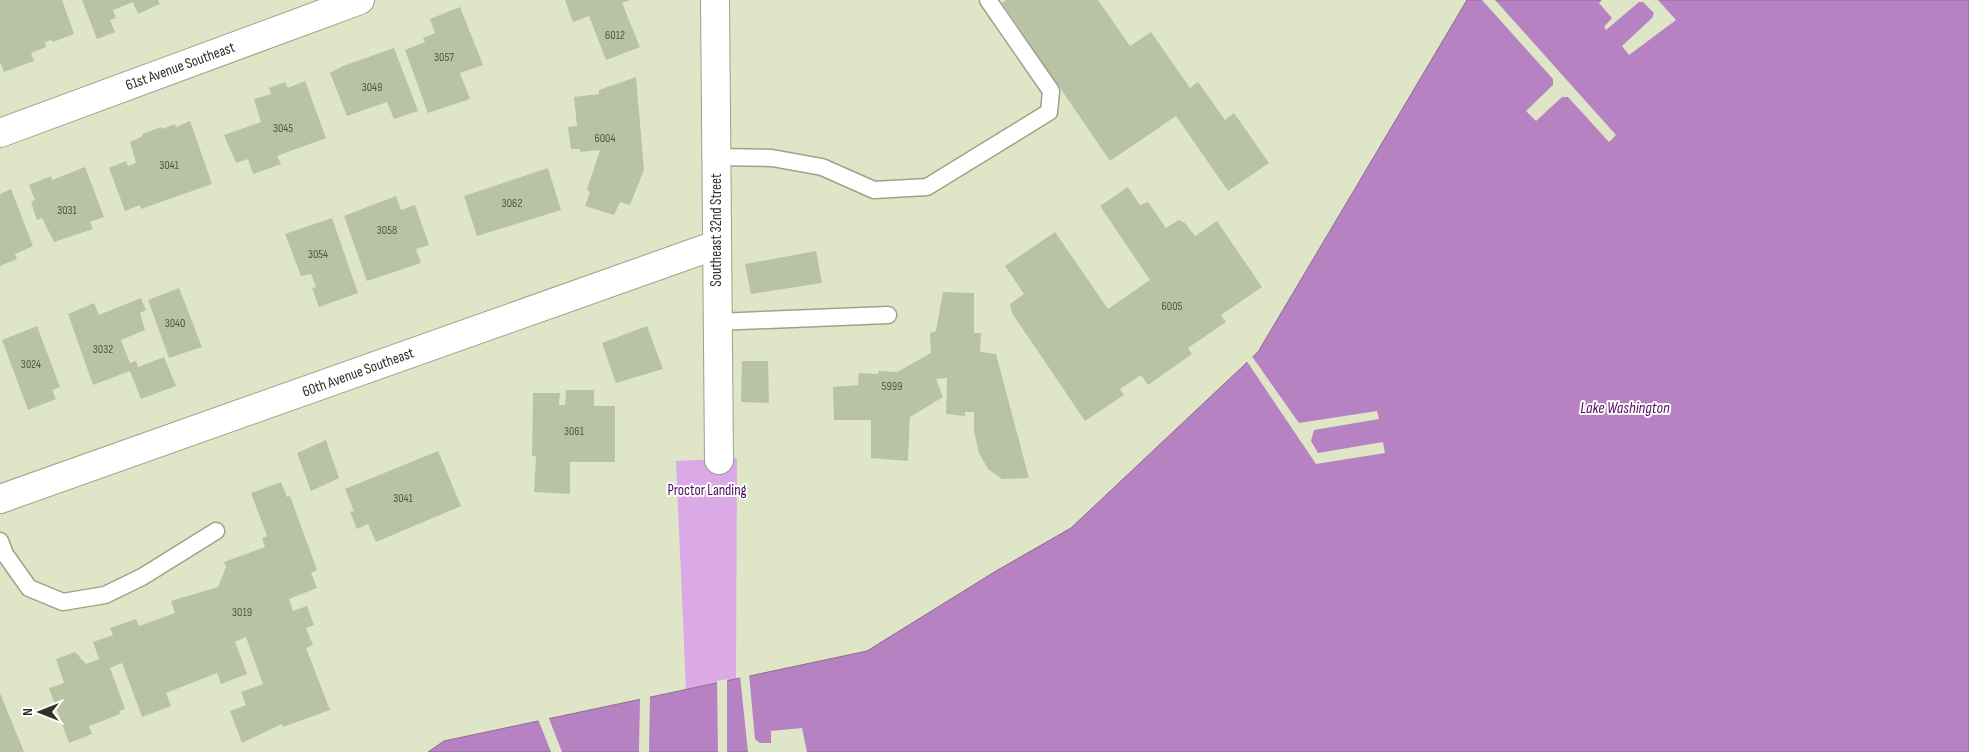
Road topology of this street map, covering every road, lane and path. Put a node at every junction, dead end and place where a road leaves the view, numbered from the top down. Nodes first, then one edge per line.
1 (360, 0) edge
2 (715, 0) edge
3 (988, 0) edge
4 (0, 133) edge
5 (716, 157) junction
6 (716, 245) junction
7 (888, 315) dead end
8 (716, 322) junction
9 (719, 460) dead end
10 (0, 500) edge
11 (216, 531) dead end
12 (0, 542) edge

1 - 4 street, 61st Avenue Southeast
2 - 5 street, Southeast 32nd Street
3 - 5 lane
5 - 6 street, Southeast 32nd Street
6 - 8 street, Southeast 32nd Street
6 - 10 street, 60th Avenue Southeast
7 - 8 lane
8 - 9 street, Southeast 32nd Street
11 - 12 lane

